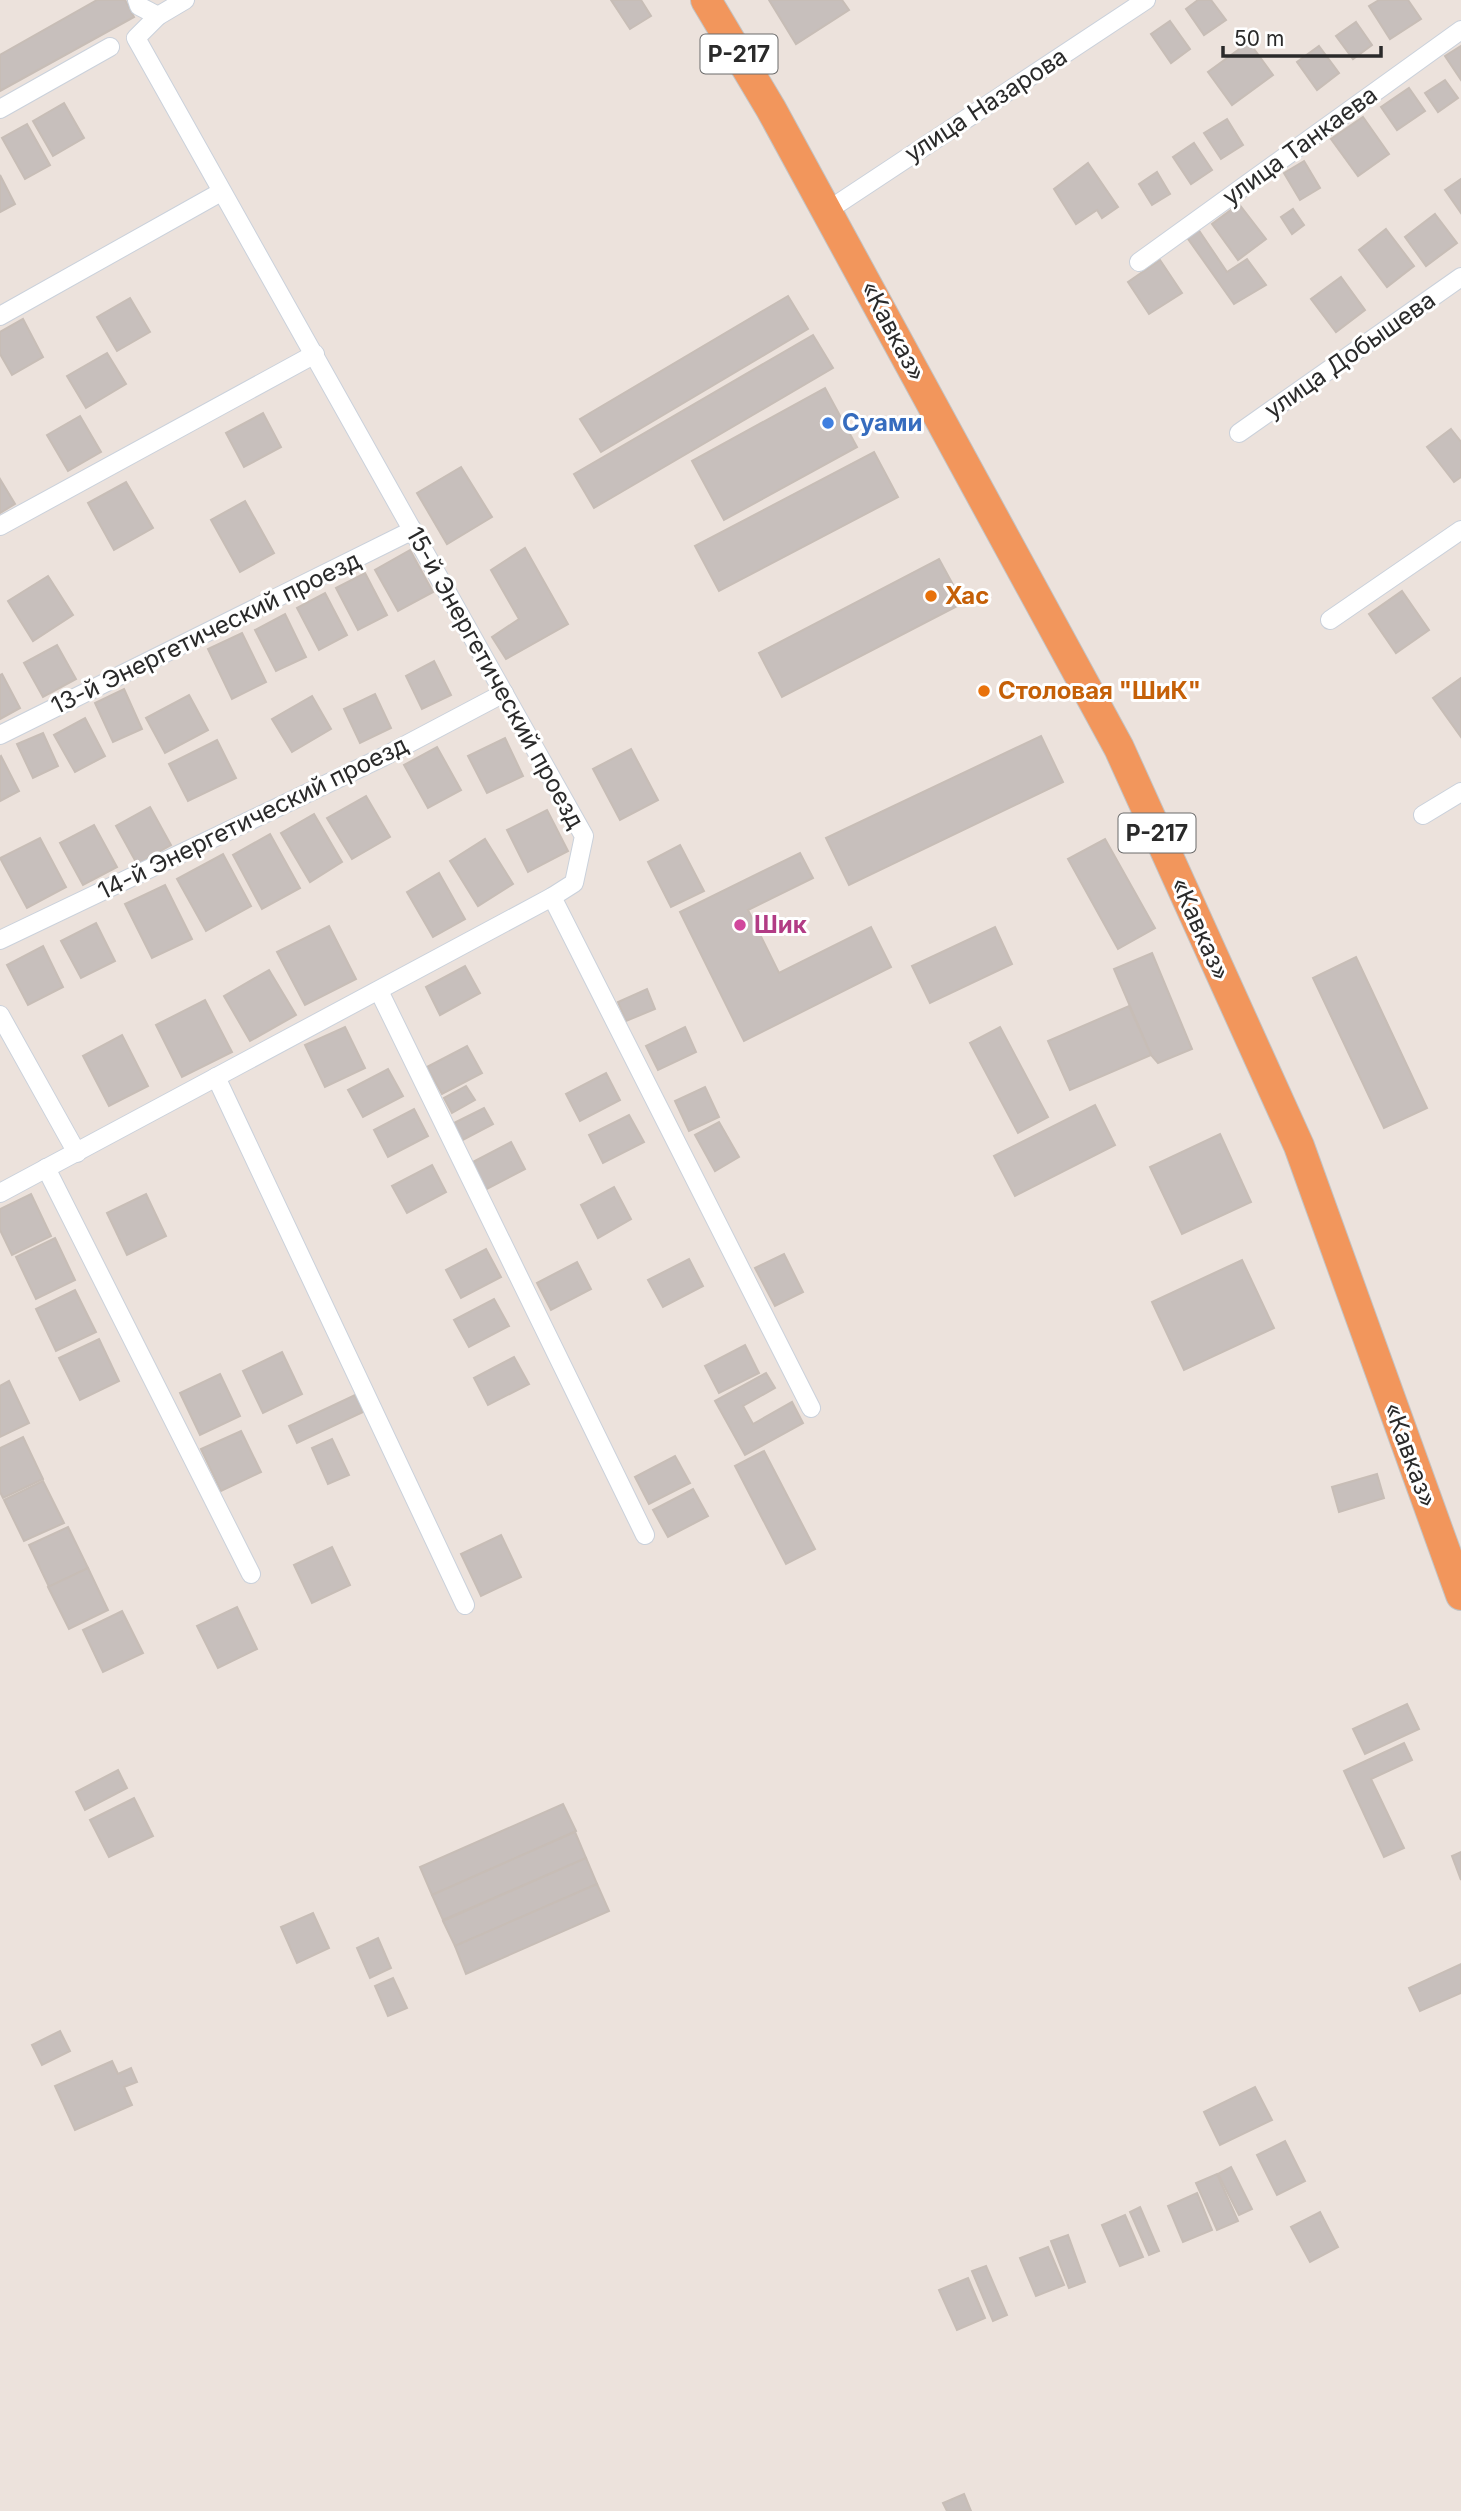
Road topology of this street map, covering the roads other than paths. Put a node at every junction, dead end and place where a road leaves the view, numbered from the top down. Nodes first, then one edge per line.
1 (137, 0) edge
2 (185, 0) edge
3 (706, 0) edge
4 (1146, 0) edge
5 (158, 16) junction
6 (1461, 30) edge
7 (110, 47) dead end
8 (0, 108) edge
9 (221, 192) junction
10 (827, 211) junction
11 (1139, 262) dead end
12 (1461, 277) edge
13 (0, 316) edge
14 (315, 354) junction
15 (1239, 433) dead end
16 (0, 526) edge
17 (413, 530) junction
18 (1461, 530) edge
19 (1330, 620) dead end
20 (504, 693) junction
21 (0, 735) edge
22 (1461, 792) edge
23 (1423, 815) dead end
24 (552, 897) junction
25 (0, 940) edge
26 (379, 991) junction
27 (0, 1016) edge
28 (216, 1077) junction
29 (77, 1153) junction
30 (46, 1168) junction
31 (0, 1193) edge
32 (811, 1408) dead end
33 (645, 1535) dead end
34 (251, 1574) dead end
35 (1461, 1595) edge
36 (465, 1605) dead end

1 - 5 street
2 - 5 street, 15-й Энергетический проезд
3 - 10 highway, «Кавказ» / Р-217
4 - 10 street, улица Назарова
5 - 9 street, 15-й Энергетический проезд
6 - 11 street, улица Танкаева
7 - 8 street
9 - 13 street
9 - 14 street, 15-й Энергетический проезд
10 - 35 highway, «Кавказ» / Р-217
12 - 15 street, улица Добышева
14 - 16 street
14 - 17 street, 15-й Энергетический проезд
17 - 20 street, 15-й Энергетический проезд
17 - 21 street, 13-й Энергетический проезд
18 - 19 street
20 - 24 street, 15-й Энергетический проезд
20 - 25 street, 14-й Энергетический проезд
22 - 23 street
24 - 26 street, 15-й Энергетический проезд
24 - 32 street
26 - 28 street, 15-й Энергетический проезд
26 - 33 street
27 - 29 street
28 - 29 street, 15-й Энергетический проезд
28 - 36 street
29 - 30 street, 15-й Энергетический проезд
30 - 31 street, 15-й Энергетический проезд
30 - 34 street

